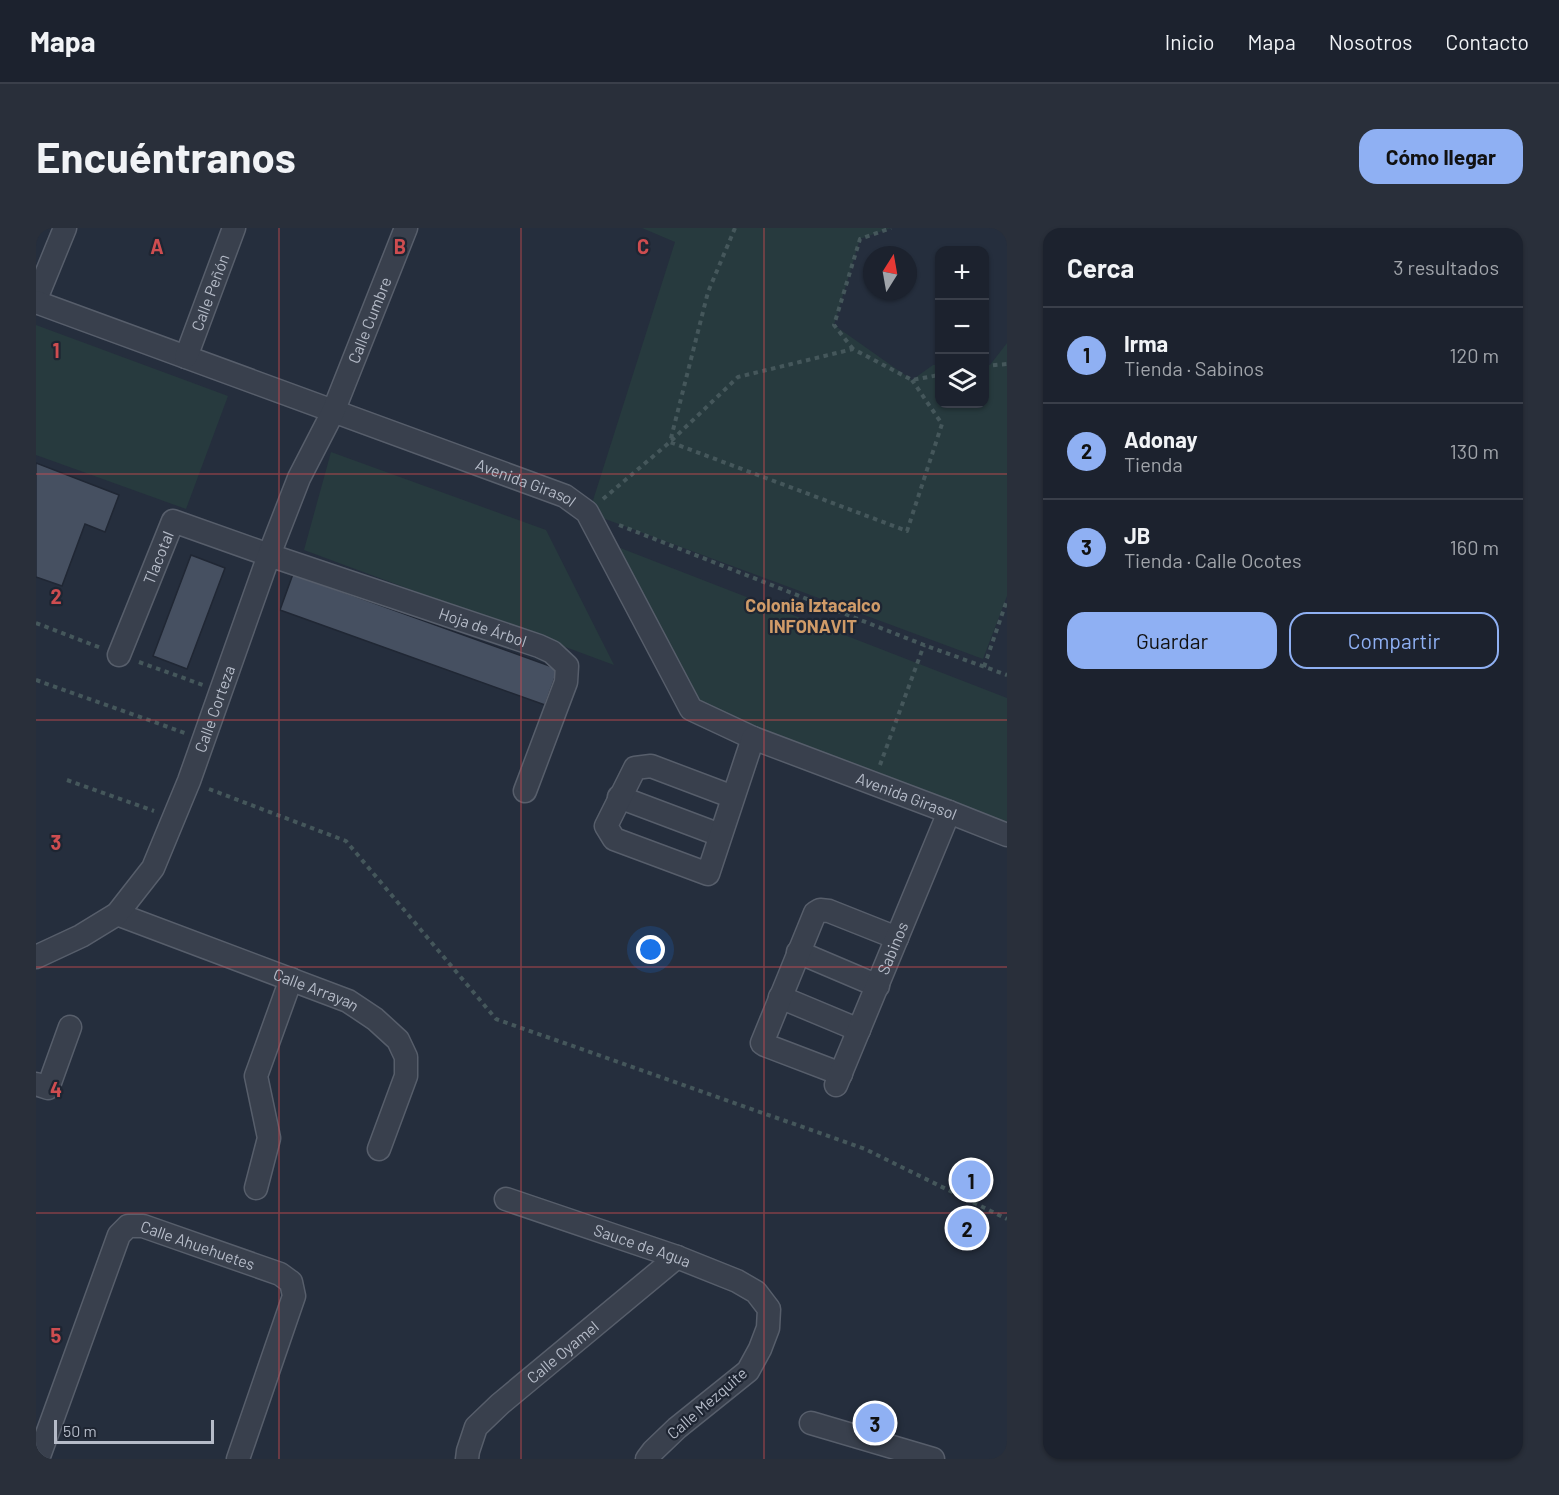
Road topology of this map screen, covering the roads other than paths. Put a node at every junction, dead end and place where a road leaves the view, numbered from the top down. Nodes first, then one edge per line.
1 (65, 228) edge
2 (234, 228) edge
3 (406, 228) edge
4 (36, 300) edge
5 (186, 357) junction
6 (333, 412) junction
7 (269, 555) junction
8 (118, 655) dead end
9 (753, 738) junction
10 (525, 791) dead end
11 (620, 797) junction
12 (733, 797) junction
13 (949, 812) junction
14 (720, 835) junction
15 (1007, 835) edge
16 (117, 914) junction
17 (897, 938) junction
18 (798, 952) junction
19 (36, 957) edge
20 (291, 979) junction
21 (878, 986) junction
22 (780, 997) junction
23 (70, 1027) dead end
24 (859, 1030) junction
25 (36, 1084) edge
26 (379, 1149) dead end
27 (256, 1188) dead end
28 (506, 1199) dead end
29 (677, 1257) junction
30 (769, 1309) joint
31 (811, 1423) dead end
32 (38, 1459) edge
33 (238, 1459) edge
34 (467, 1459) edge
35 (647, 1459) edge
36 (933, 1459) edge

1 - 4 street
2 - 5 street, Calle Peñón
3 - 6 street, Calle Cumbre
4 - 5 street, Avenida Girasol
5 - 6 street, Avenida Girasol
6 - 7 street, Calle Corteza
6 - 9 street, Avenida Girasol
7 - 8 street, Tlacotal
7 - 10 street, Hoja de Árbol
7 - 16 street, Calle Corteza
9 - 12 street
9 - 13 street, Avenida Girasol
11 - 12 street
11 - 14 street
11 - 14 street
12 - 14 street
13 - 15 street, Avenida Girasol
13 - 17 street, Sabinos
16 - 19 street, Calle Corteza
16 - 20 street, Calle Arrayan
17 - 18 street
17 - 21 street, Sabinos
18 - 21 street
18 - 22 street
20 - 26 street, Calle Arrayan
20 - 27 street
21 - 24 street, Sabinos
22 - 24 street
22 - 24 street, Sabinos
23 - 25 street
28 - 29 street, Sauce de Agua
29 - 30 street, Sauce de Agua
29 - 34 street, Calle Oyamel
30 - 35 street, Calle Mezquite
31 - 36 street
32 - 33 street, Calle Ahuehuetes

